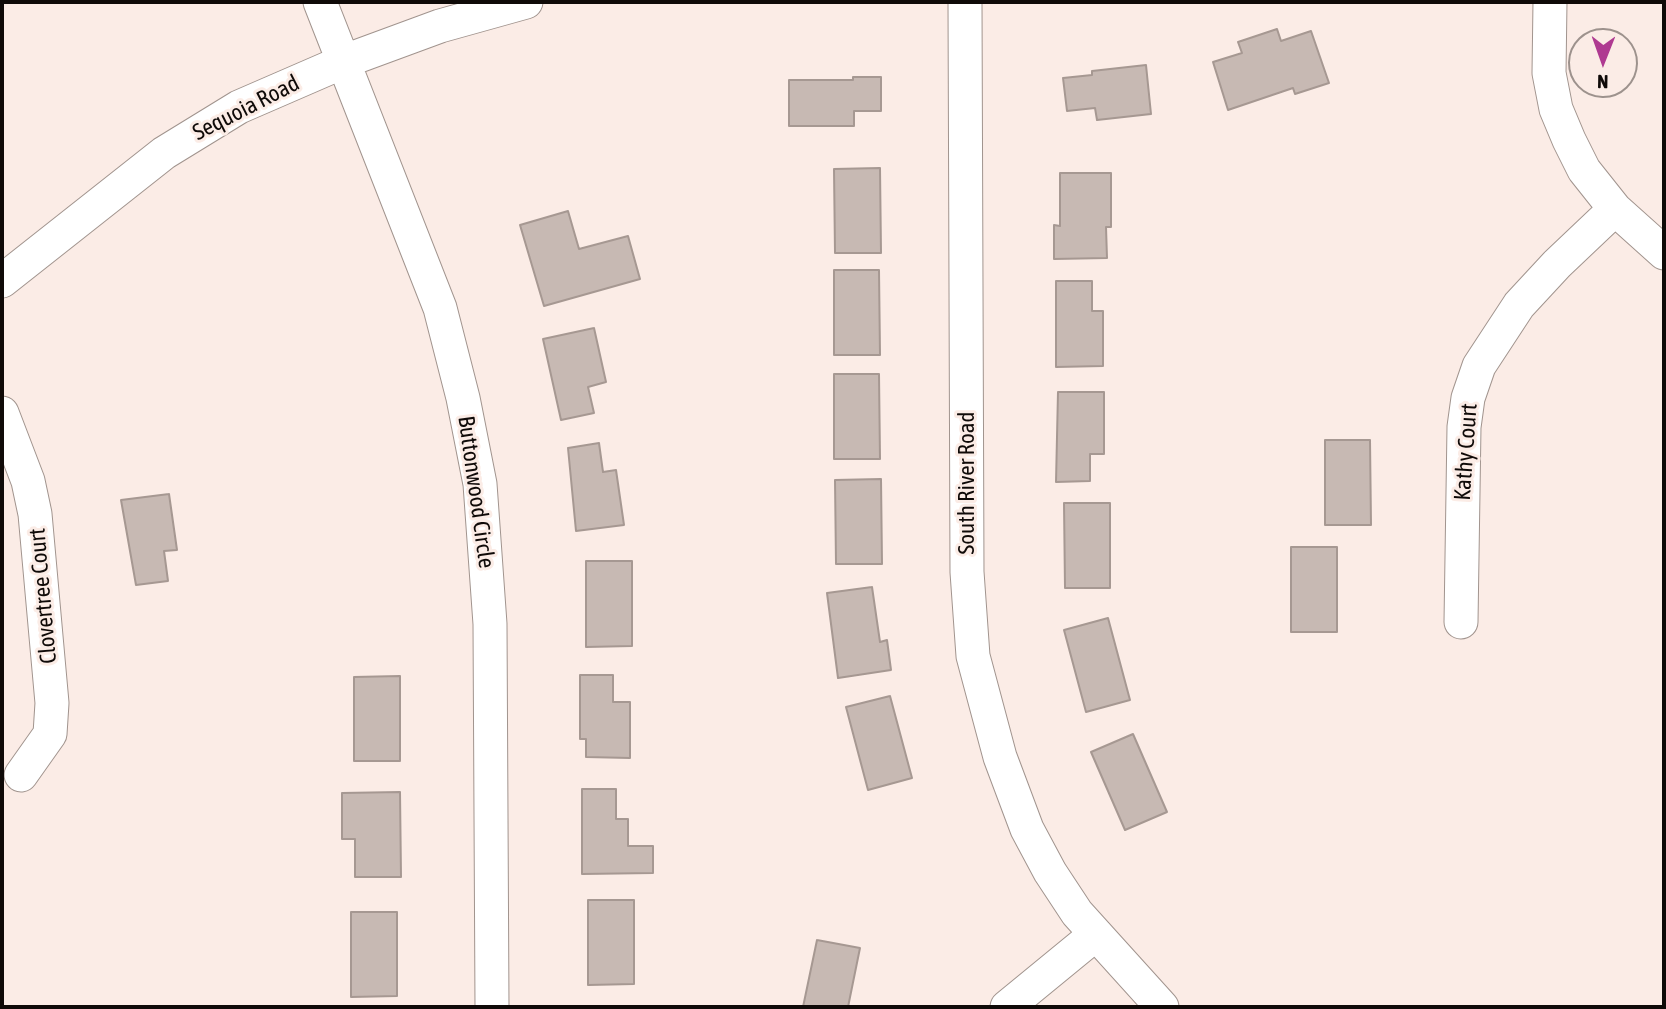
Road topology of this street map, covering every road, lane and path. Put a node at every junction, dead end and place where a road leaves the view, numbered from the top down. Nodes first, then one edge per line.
1 (320, 2) edge
2 (526, 2) edge
3 (965, 2) edge
4 (1550, 2) edge
5 (345, 61) junction
6 (1615, 209) junction
7 (1664, 253) edge
8 (2, 281) edge
9 (2, 413) edge
10 (1461, 622) dead end
11 (21, 775) dead end
12 (1096, 934) junction
13 (492, 1007) edge
14 (1007, 1007) edge
15 (1162, 1007) edge

1 - 5 street, Buttonwood Circle
2 - 5 street, Sequoia Road
3 - 12 street, South River Road
4 - 6 street
5 - 8 street, Sequoia Road
5 - 13 street, Buttonwood Circle
6 - 7 street
6 - 10 street, Kathy Court
9 - 11 street, Clovertree Court
12 - 14 street
12 - 15 street, South River Road

